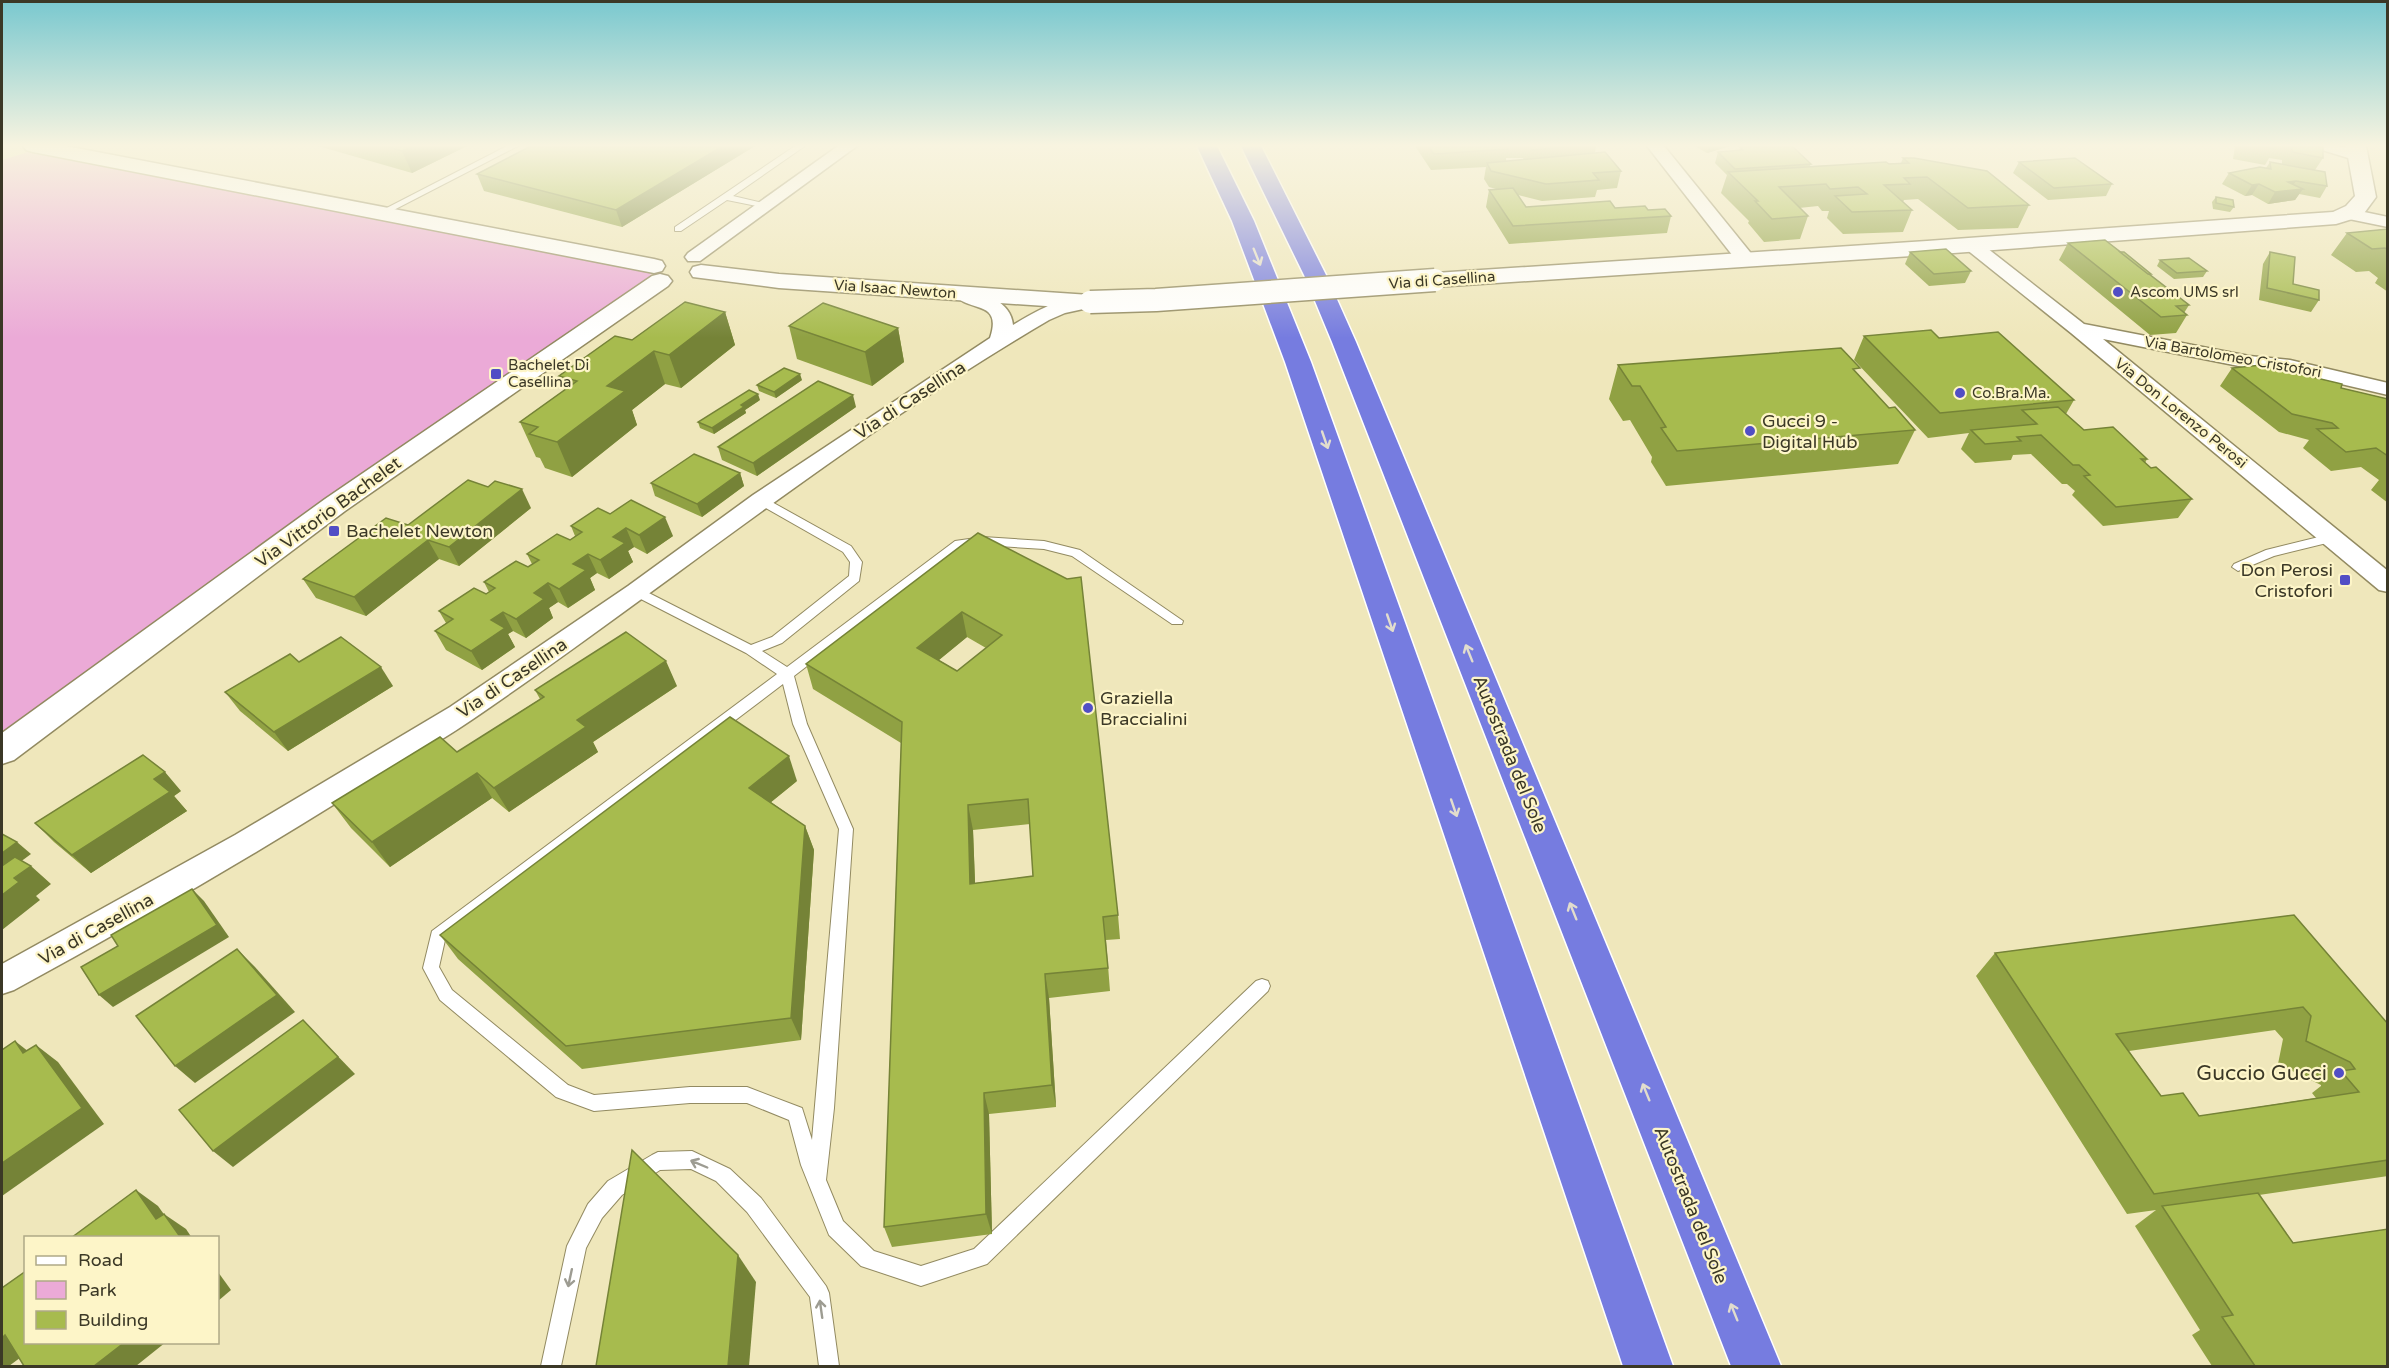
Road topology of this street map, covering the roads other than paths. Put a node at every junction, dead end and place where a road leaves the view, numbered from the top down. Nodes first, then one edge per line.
1 (365, 210) edge
2 (387, 210) edge
3 (707, 210) edge
4 (760, 210) edge
5 (1238, 210) edge
6 (1283, 210) edge
7 (1706, 210) edge
8 (2356, 210) edge
9 (381, 213) junction
10 (2350, 214) junction
11 (2388, 222) edge
12 (678, 229) dead end
13 (1972, 245) junction
14 (1747, 261) junction
15 (698, 265) junction
16 (657, 273) junction
17 (964, 294) junction
18 (1090, 302) junction
19 (2078, 329) junction
20 (999, 341) junction
21 (2388, 389) edge
22 (761, 500) junction
23 (2331, 538) junction
24 (2238, 567) dead end
25 (2388, 584) edge
26 (637, 592) junction
27 (1177, 621) dead end
28 (751, 650) junction
29 (787, 674) junction
30 (2, 751) edge
31 (2, 980) edge
32 (1262, 986) dead end
33 (817, 1182) junction
34 (551, 1366) edge
35 (829, 1366) edge
36 (1648, 1366) edge
37 (1756, 1366) edge

1 - 9 street, Via Isaac Newton
2 - 9 lane
3 - 12 lane
4 - 15 street
5 -> 36 highway
37 -> 6 highway, Autostrada del Sole
7 - 14 street
8 - 10 street
9 - 16 street, Via Isaac Newton
10 - 11 street
10 - 13 street, Via di Casellina
13 - 14 street, Via di Casellina
13 - 19 street, Via Don Lorenzo Perosi
14 - 18 street, Via di Casellina, bridge
15 - 16 street, Via Isaac Newton
15 - 17 street, Via Isaac Newton
16 - 30 street, Via Vittorio Bachelet
17 - 18 street, Via Isaac Newton
17 - 20 street
18 - 20 street, Via di Casellina
19 - 21 street, Via Bartolomeo Cristofori
19 - 23 street, Via Don Lorenzo Perosi
20 - 22 street, Via di Casellina
22 - 26 street, Via di Casellina
22 - 28 lane
23 - 24 lane
23 - 25 street, Via Don Lorenzo Perosi
26 - 28 lane
26 - 31 street, Via di Casellina
27 - 29 lane
28 - 29 lane
29 - 33 lane
29 - 33 lane
32 - 33 lane
35 -> 34 lane

